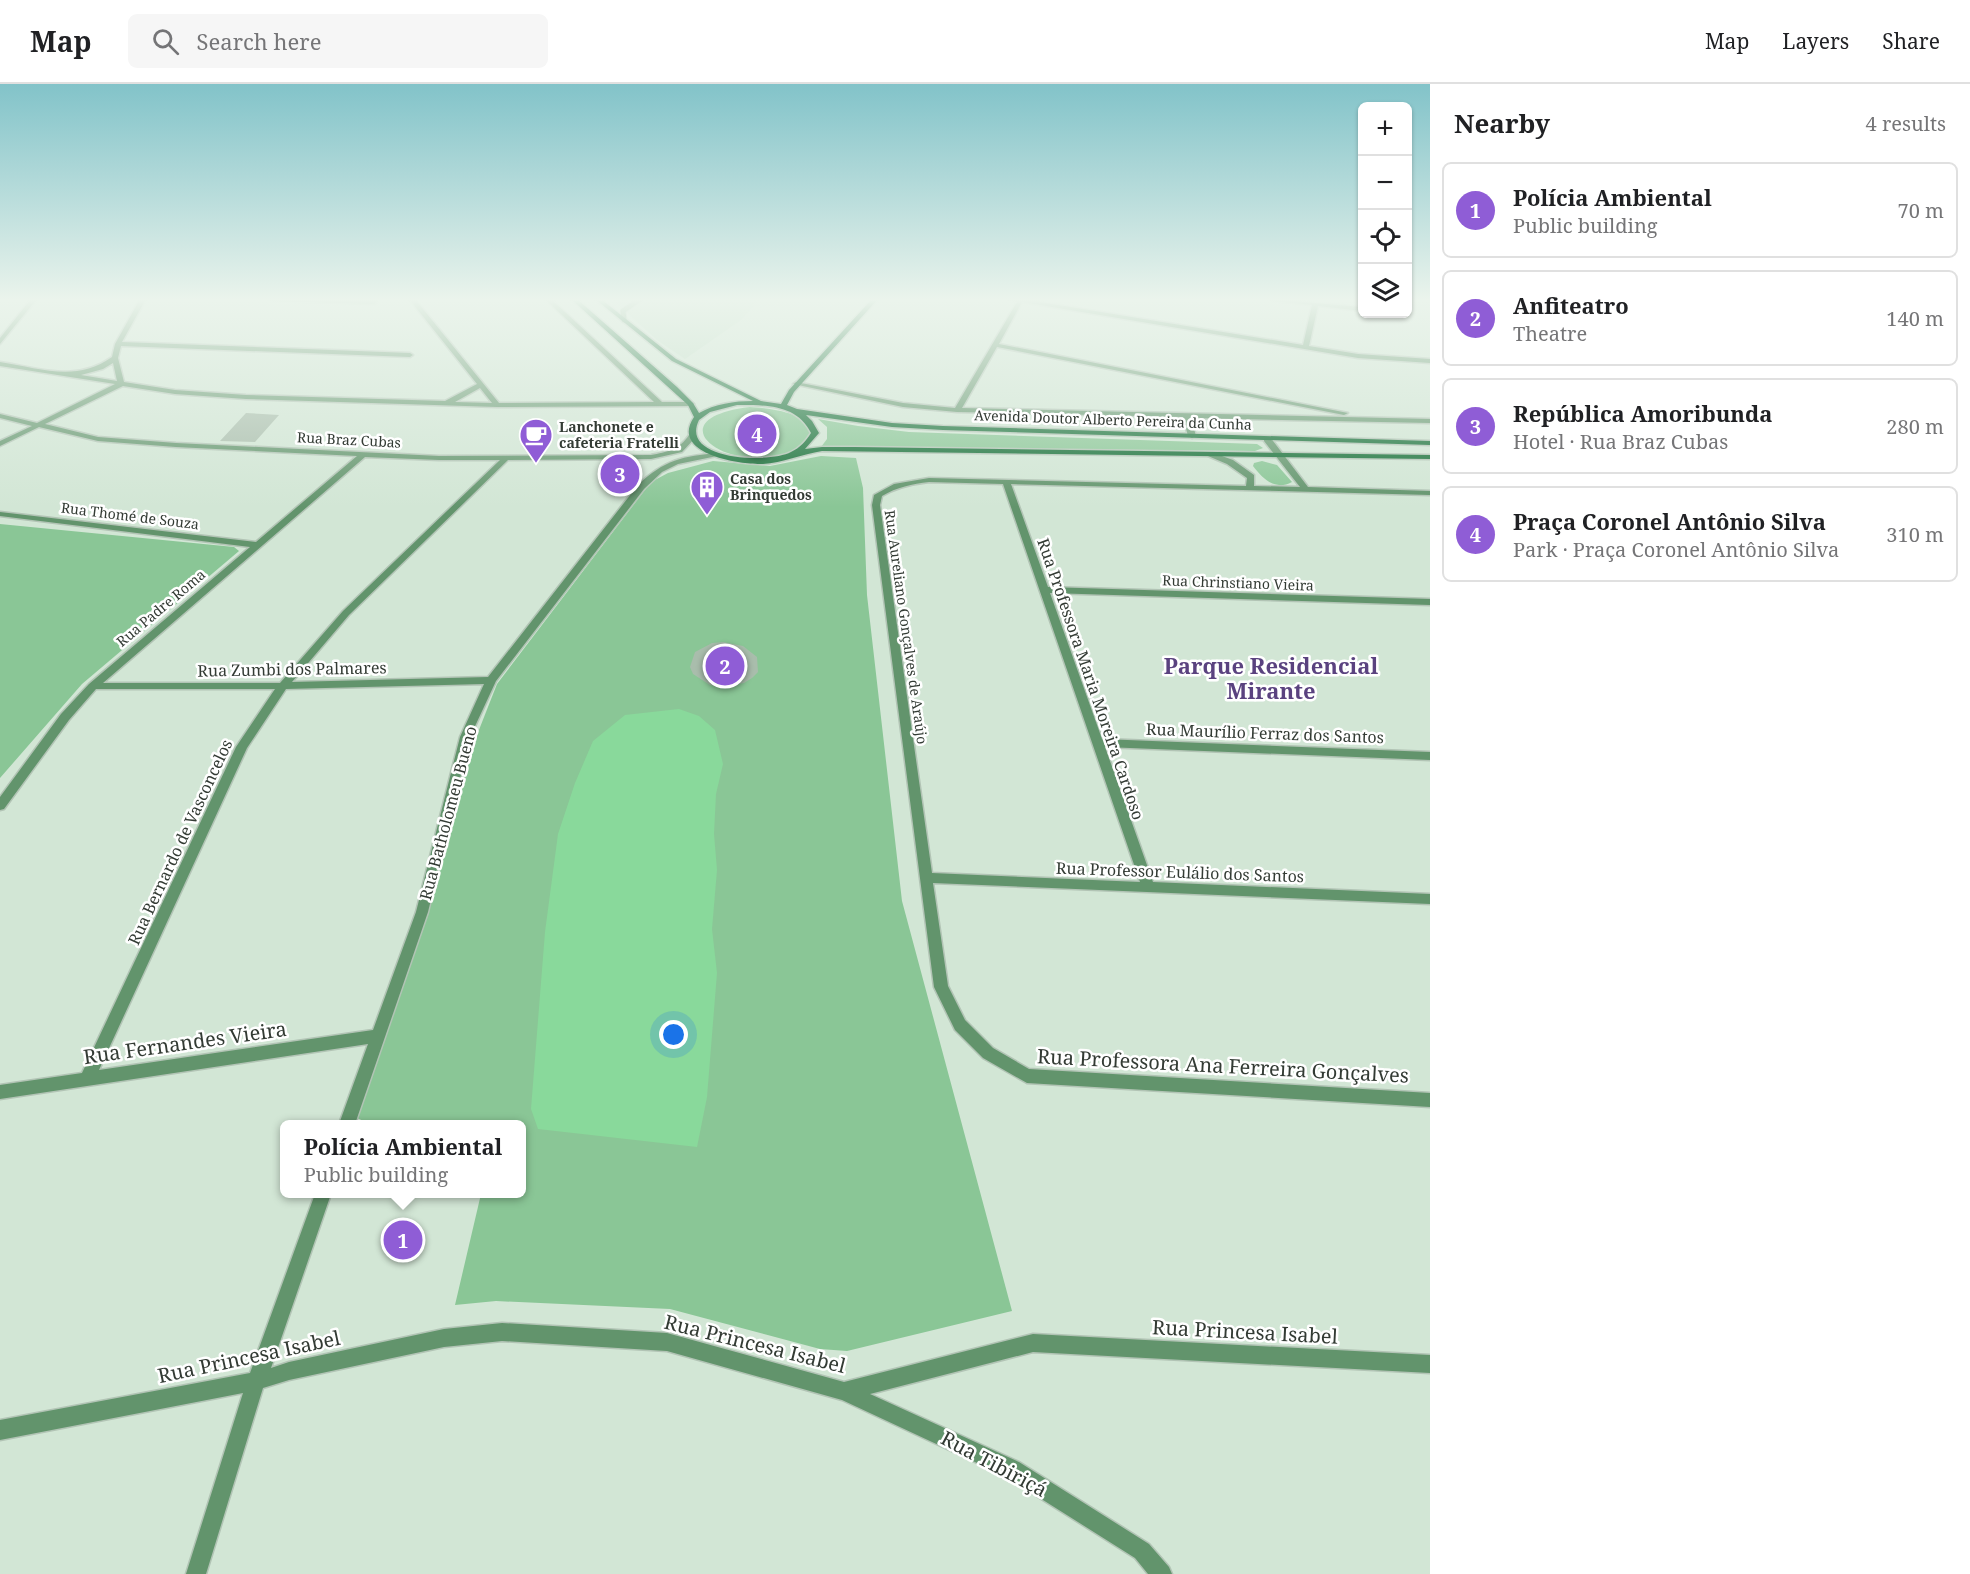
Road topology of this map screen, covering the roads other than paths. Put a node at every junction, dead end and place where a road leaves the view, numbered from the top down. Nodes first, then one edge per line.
1 (26, 369) edge
2 (99, 369) edge
3 (118, 369) edge
4 (467, 369) edge
5 (623, 369) edge
6 (652, 369) edge
7 (692, 369) edge
8 (811, 369) edge
9 (981, 369) edge
10 (1116, 369) edge
11 (68, 376) junction
12 (121, 384) junction
13 (480, 385) junction
14 (793, 388) junction
15 (764, 403) junction
16 (446, 404) junction
17 (660, 404) junction
18 (691, 404) junction
19 (496, 405) junction
20 (783, 406) junction
21 (957, 410) junction
22 (796, 411) junction
23 (1186, 414) junction
24 (0, 416) edge
25 (698, 417) junction
26 (1380, 420) junction
27 (1430, 421) edge
28 (39, 426) junction
29 (1192, 436) junction
30 (692, 437) junction
31 (1267, 439) junction
32 (1430, 443) edge
33 (0, 444) edge
34 (797, 453) junction
35 (364, 454) junction
36 (1211, 454) junction
37 (718, 455) junction
38 (1280, 455) junction
39 (1430, 456) edge
40 (507, 457) junction
41 (628, 457) junction
42 (653, 474) junction
43 (1006, 482) junction
44 (1250, 488) junction
45 (1306, 490) junction
46 (1430, 493) edge
47 (0, 514) edge
48 (258, 545) junction
49 (1044, 591) junction
50 (1430, 602) edge
51 (491, 680) junction
52 (93, 686) junction
53 (283, 686) junction
54 (1098, 743) junction
55 (1430, 756) edge
56 (0, 806) edge
57 (928, 878) junction
58 (1148, 886) junction
59 (1430, 900) edge
60 (960, 1025) joint
61 (377, 1036) junction
62 (87, 1079) junction
63 (0, 1092) edge
64 (1430, 1100) edge
65 (349, 1120) edge
66 (322, 1198) edge
67 (1430, 1364) edge
68 (257, 1382) junction
69 (844, 1391) junction
70 (0, 1430) edge
71 (196, 1574) edge
72 (1162, 1574) edge

1 - 11 street
2 - 11 street
3 - 12 street
4 - 13 street
5 - 17 street
6 - 18 main road
7 - 15 main road
8 - 14 main road
9 - 21 street
10 - 26 street
11 - 12 street
12 - 16 street
12 - 28 street
13 - 16 street
13 - 19 street
14 - 15 main road
14 - 20 main road
14 - 21 street
15 - 20 main road, Avenida Doutor Alberto Pereira da Cunha
15 - 25 main road
16 - 19 street
17 - 18 street
17 - 19 street
18 - 25 main road
20 - 22 main road, Avenida Doutor Alberto Pereira da Cunha
21 - 23 street
22 - 29 main road, Avenida Doutor Alberto Pereira da Cunha
22 - 34 main road
23 - 26 street
23 - 29 street
24 - 28 street, Rua Braz Cubas
25 - 30 main road
26 - 27 street
28 - 33 street
28 - 35 street, Rua Braz Cubas
29 - 31 main road, Avenida Doutor Alberto Pereira da Cunha
30 - 37 main road
30 - 41 street, Rua Braz Cubas
31 - 32 main road, Avenida Doutor Alberto Pereira da Cunha
31 - 38 street
34 - 36 main road, Avenida Doutor Alberto Pereira da Cunha
34 - 37 main road, Avenida Doutor Alberto Pereira da Cunha
35 - 40 street, Rua Braz Cubas
35 - 48 street, Rua Padre Roma
36 - 38 main road, Avenida Doutor Alberto Pereira da Cunha
36 - 44 street
37 - 42 street, Rua Batholomeu Bueno
38 - 39 main road, Avenida Doutor Alberto Pereira da Cunha
38 - 45 street
40 - 41 street, Rua Braz Cubas
40 - 53 street, Rua Bernardo de Vasconcelos
41 - 42 street
42 - 51 street, Rua Batholomeu Bueno
43 - 44 street, Rua Aureliano Gonçalves de Araújo
43 - 49 street, Rua Professora Maria Moreira Cardoso
43 - 57 street, Rua Aureliano Gonçalves de Araújo
44 - 45 street, Rua Aureliano Gonçalves de Araújo
45 - 46 street, Rua Aureliano Gonçalves de Araújo
47 - 48 street, Rua Thomé de Souza
48 - 52 street, Rua Padre Roma
49 - 50 street, Rua Chrinstiano Vieira
49 - 54 street, Rua Professora Maria Moreira Cardoso
51 - 53 street, Rua Zumbi dos Palmares
51 - 61 street, Rua Batholomeu Bueno
52 - 53 street, Rua Zumbi dos Palmares
52 - 56 street, Rua Padre Roma
53 - 62 street, Rua Bernardo de Vasconcelos
54 - 55 street, Rua Maurílio Ferraz dos Santos
54 - 58 street, Rua Professora Maria Moreira Cardoso
57 - 58 street, Rua Professor Eulálio dos Santos
57 - 60 street, Rua Aureliano Gonçalves de Araújo
58 - 59 street, Rua Professor Eulálio dos Santos
60 - 64 street, Rua Professora Ana Ferreira Gonçalves
61 - 62 street, Rua Fernandes Vieira
61 - 65 street, Rua Batholomeu Bueno
62 - 63 street, Rua Fernandes Vieira
66 - 68 street
67 - 69 street, Rua Princesa Isabel
68 - 69 street, Rua Princesa Isabel
68 - 70 street, Rua Princesa Isabel
68 - 71 street
69 - 72 street, Rua Tibiriçá

